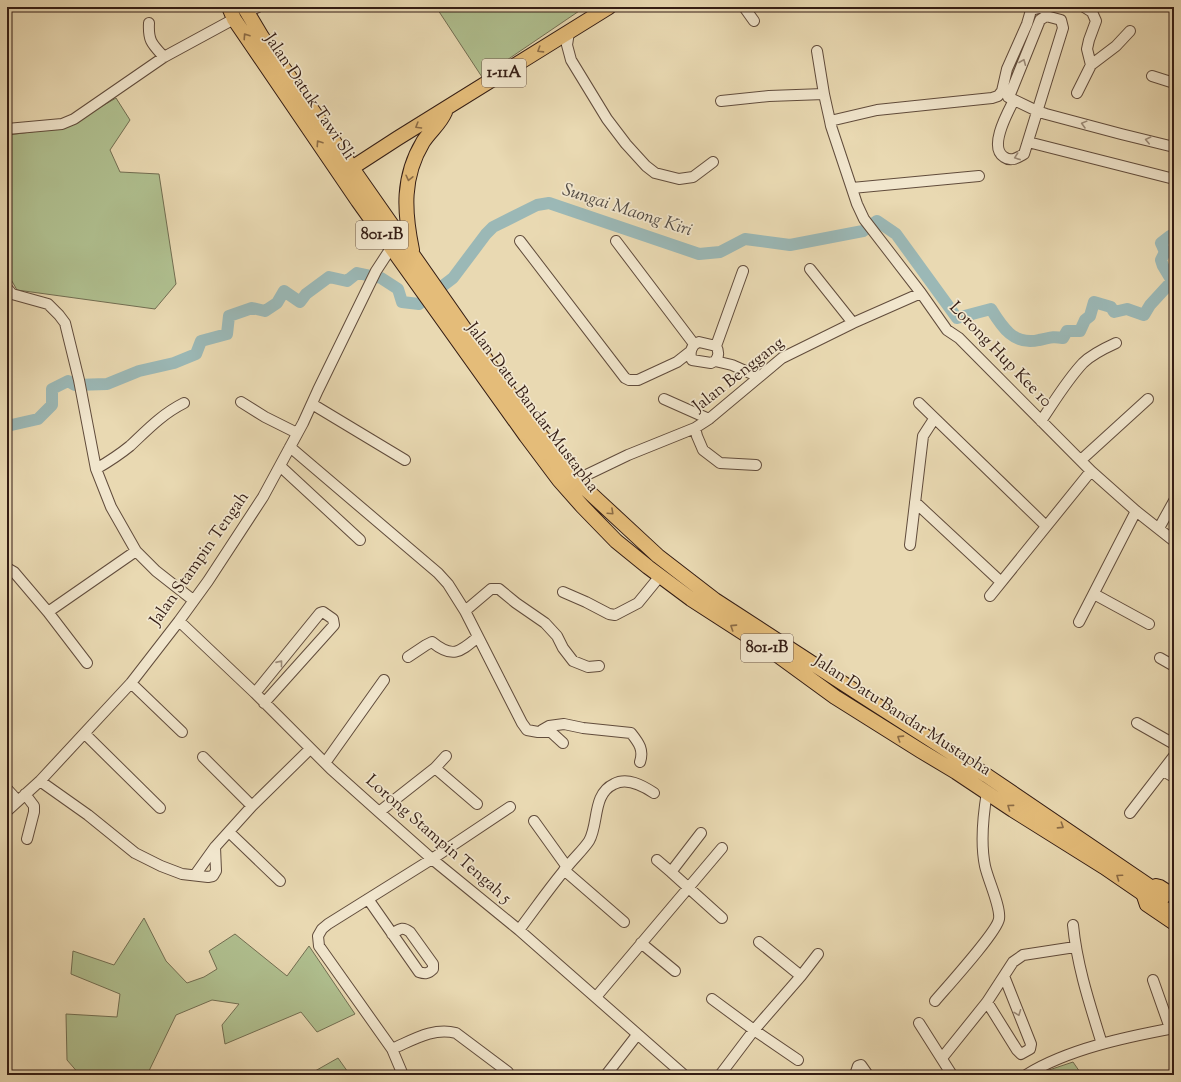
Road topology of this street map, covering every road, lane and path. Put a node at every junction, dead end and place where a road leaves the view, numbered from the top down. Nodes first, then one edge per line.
1 (609, 7) edge
2 (744, 7) edge
3 (1043, 7) edge
4 (1084, 7) edge
5 (250, 9) edge
6 (1031, 9) edge
7 (232, 13) edge
8 (754, 21) dead end
9 (149, 23) dead end
10 (1027, 24) junction
11 (1037, 27) junction
12 (1130, 31) dead end
13 (569, 32) junction
14 (817, 51) dead end
15 (164, 56) junction
16 (1091, 65) junction
17 (1152, 76) dead end
18 (1174, 83) edge
19 (1077, 93) dead end
20 (824, 94) junction
21 (1004, 97) junction
22 (721, 100) dead end
23 (447, 108) junction
24 (1037, 111) junction
25 (830, 121) junction
26 (7, 129) edge
27 (1028, 142) junction
28 (1174, 147) edge
29 (713, 162) dead end
30 (346, 172) junction
31 (979, 176) dead end
32 (1174, 179) edge
33 (365, 186) junction
34 (852, 188) junction
35 (358, 201) junction
36 (520, 241) dead end
37 (616, 241) dead end
38 (391, 248) junction
39 (413, 256) junction
40 (810, 269) dead end
41 (743, 271) dead end
42 (7, 289) edge
43 (433, 293) junction
44 (922, 293) junction
45 (853, 323) junction
46 (1116, 343) dead end
47 (693, 352) junction
48 (716, 354) junction
49 (759, 376) junction
50 (664, 399) dead end
51 (1148, 399) dead end
52 (241, 402) dead end
53 (184, 403) dead end
54 (919, 403) dead end
55 (312, 404) junction
56 (709, 419) junction
57 (934, 419) junction
58 (1041, 422) junction
59 (695, 428) junction
60 (298, 433) junction
61 (290, 448) junction
62 (404, 460) dead end
63 (1081, 460) junction
64 (756, 465) dead end
65 (280, 466) junction
66 (96, 468) junction
67 (1091, 471) junction
68 (576, 480) junction
69 (1174, 501) edge
70 (915, 502) junction
71 (1136, 511) junction
72 (1046, 526) junction
73 (1159, 528) junction
74 (360, 540) dead end
75 (1174, 541) edge
76 (910, 545) dead end
77 (136, 551) junction
78 (7, 568) edge
79 (660, 576) junction
80 (1001, 582) junction
81 (563, 592) dead end
82 (1094, 594) junction
83 (990, 596) dead end
84 (193, 600) junction
85 (465, 611) junction
86 (48, 612) junction
87 (179, 621) junction
88 (1079, 622) dead end
89 (1148, 624) dead end
90 (478, 637) junction
91 (408, 657) dead end
92 (1160, 658) dead end
93 (87, 663) dead end
94 (598, 666) dead end
95 (1174, 666) edge
96 (384, 680) dead end
97 (131, 683) junction
98 (255, 693) junction
99 (864, 697) junction
100 (264, 703) junction
101 (874, 722) junction
102 (1137, 722) dead end
103 (182, 732) dead end
104 (538, 732) junction
105 (85, 734) junction
106 (563, 743) dead end
107 (1174, 744) edge
108 (310, 749) junction
109 (446, 756) dead end
110 (1174, 756) edge
111 (203, 757) dead end
112 (640, 762) dead end
113 (325, 764) junction
114 (434, 768) junction
115 (1163, 771) junction
116 (1174, 777) edge
117 (40, 781) junction
118 (7, 789) edge
119 (987, 792) junction
120 (654, 793) dead end
121 (22, 798) junction
122 (477, 804) dead end
123 (252, 806) junction
124 (510, 807) dead end
125 (160, 808) dead end
126 (7, 811) edge
127 (379, 812) junction
128 (1130, 813) dead end
129 (534, 821) dead end
130 (229, 832) junction
131 (701, 833) dead end
132 (27, 839) dead end
133 (215, 848) junction
134 (722, 848) dead end
135 (432, 859) junction
136 (657, 860) dead end
137 (566, 868) junction
138 (671, 872) junction
139 (195, 875) junction
140 (280, 881) dead end
141 (688, 888) junction
142 (1145, 889) junction
143 (1174, 895) edge
144 (368, 899) junction
145 (1174, 903) edge
146 (1174, 915) edge
147 (722, 918) dead end
148 (624, 922) dead end
149 (1174, 924) edge
150 (1073, 925) dead end
151 (518, 930) junction
152 (392, 934) junction
153 (759, 942) dead end
154 (642, 943) junction
155 (1075, 947) junction
156 (818, 954) dead end
157 (675, 971) dead end
158 (801, 976) junction
159 (1004, 976) junction
160 (1153, 980) dead end
161 (596, 997) junction
162 (712, 998) dead end
163 (935, 1001) dead end
164 (987, 1002) junction
165 (919, 1023) dead end
166 (1172, 1028) edge
167 (754, 1030) junction
168 (637, 1035) junction
169 (1102, 1044) junction
170 (392, 1049) junction
171 (942, 1058) junction
172 (798, 1060) dead end
173 (508, 1072) dead end
174 (403, 1075) edge
175 (606, 1075) edge
176 (684, 1075) edge
177 (720, 1075) edge
178 (855, 1075) edge
179 (868, 1075) edge
180 (952, 1075) edge
181 (1026, 1075) edge

1 - 13 highway, Jalan Datuk Tawi Sli / 1-11A
2 - 8 street
3 - 6 street
4 - 16 street
5 - 30 highway, Jalan Datuk Tawi Sli
6 - 10 street
7 - 15 street
30 -> 7 highway, Jalan Datuk Tawi Sli
9 - 15 street
10 - 11 street
10 - 21 street
21 -> 11 street
11 - 24 street
12 - 16 street
13 -> 23 highway, Jalan Datuk Tawi Sli / 1-11A
13 - 29 street
14 - 20 street, Lorong Hup Kee 10
15 - 26 street
16 - 19 street
17 - 18 street
20 - 22 street
20 - 25 street, Lorong Hup Kee 10
21 - 24 street
21 - 25 street
27 -> 21 street
23 -> 30 highway, Jalan Datuk Tawi Sli / 1-11A
23 -> 39 highway
24 - 27 street
28 -> 24 street
25 - 34 street, Lorong Hup Kee 10
27 - 32 street
30 - 33 highway, Jalan Datu Bandar Mustapha
30 - 35 highway, Jalan Datu Bandar Mustapha / 801-1B
31 - 34 street
33 - 35 highway
33 - 39 highway, Jalan Datu Bandar Mustapha
34 - 44 street, Lorong Hup Kee 10
35 - 38 highway, Jalan Datu Bandar Mustapha / 801-1B
36 - 47 street
37 - 47 street
38 - 43 highway, Jalan Datu Bandar Mustapha / 801-1B
38 - 55 street, Jalan Stampin Tengah
39 - 43 highway, Jalan Datu Bandar Mustapha
40 - 45 street
41 - 48 street
42 - 66 street
43 - 68 highway, Jalan Datu Bandar Mustapha
43 - 79 highway, Jalan Datu Bandar Mustapha / 801-1B
44 - 45 street, Jalan Benggang
44 - 58 street, Lorong Hup Kee 10
45 - 49 street, Jalan Benggang
46 - 58 street
47 - 48 street
47 - 48 street
48 - 49 street
49 - 56 street, Jalan Benggang
50 - 56 street
51 - 63 street
52 - 60 street
53 - 66 street
54 - 57 street
55 - 60 street, Jalan Stampin Tengah
55 - 62 street
56 - 59 street, Jalan Benggang
57 - 70 street
57 - 72 street
58 - 63 street, Lorong Hup Kee 10
59 - 64 street
59 - 68 street, Jalan Benggang
60 - 61 street, Jalan Stampin Tengah
61 - 65 street, Jalan Stampin Tengah
61 - 85 street
63 - 67 street, Lorong Hup Kee 10
65 - 74 street
65 - 84 street, Jalan Stampin Tengah
66 - 77 street
67 - 71 street, Lorong Hup Kee 10
67 - 72 street
68 -> 99 highway, Jalan Datu Bandar Mustapha
69 - 73 street
70 - 76 street
70 - 80 street
71 - 73 street, Lorong Hup Kee 10
71 - 82 street
72 - 80 street
73 - 75 street, Lorong Hup Kee 10
77 - 84 street
77 - 86 street
78 - 86 street
79 - 81 street
101 -> 79 highway, Jalan Datu Bandar Mustapha / 801-1B
80 - 83 street
82 - 88 street
82 - 89 street
84 - 87 street, Jalan Stampin Tengah
85 - 90 street
85 - 94 street
86 - 93 street
87 - 97 street, Jalan Stampin Tengah
87 - 98 street, Lorong Stampin Tengah 5
90 - 91 street
90 - 104 street
92 - 95 street
96 - 113 street
97 - 103 street
97 - 105 street, Jalan Stampin Tengah
98 - 100 street, Lorong Stampin Tengah 5
98 -> 100 street
99 - 101 main road
99 -> 142 highway, Jalan Datu Bandar Mustapha
100 - 108 street, Lorong Stampin Tengah 5
119 -> 101 highway, Jalan Datu Bandar Mustapha / 801-1B
102 - 107 street
104 - 106 street
104 - 112 street
105 - 117 street, Jalan Stampin Tengah
105 - 125 street
108 - 113 street, Lorong Stampin Tengah 5
108 - 123 street
109 - 114 street
110 - 115 street
111 - 123 street
113 - 127 street, Lorong Stampin Tengah 5
114 - 122 street
114 - 127 street
115 - 116 street
115 - 128 street
117 - 121 street, Jalan Stampin Tengah
117 - 139 street
118 - 121 street
142 -> 119 highway, Jalan Datu Bandar Mustapha / 801-1B
119 - 163 street
120 - 137 street
121 - 126 street, Jalan Stampin Tengah
121 - 132 street
123 - 130 street
124 - 135 street
127 - 135 street, Lorong Stampin Tengah 5
129 - 137 street
130 - 133 street
130 - 140 street
131 - 138 street
133 - 139 street
133 - 139 street
134 - 141 street
135 - 144 street
135 - 151 street, Lorong Stampin Tengah 5
136 - 138 street
137 - 148 street
137 - 151 street
138 - 141 street
141 - 147 street
141 - 154 street
142 - 143 main road
142 - 145 highway, Jalan Datu Bandar Mustapha
142 - 146 highway, Jalan Datu Bandar Mustapha / 801-1B
142 - 149 main road
144 - 152 street
144 - 170 street
150 - 155 street
151 - 161 street, Lorong Stampin Tengah 5
152 - 152 street
153 - 158 street
154 - 157 street
154 - 161 street
155 - 159 street
155 - 169 street
156 - 158 street
158 - 167 street
159 - 164 street
159 -> 164 street
160 - 166 street
161 - 168 street, Lorong Stampin Tengah 5
162 - 167 street
164 - 171 street
165 - 171 street
166 - 169 street
167 - 172 street
167 - 177 street
168 - 175 street
168 - 176 street, Lorong Stampin Tengah 5
169 - 181 street
170 - 173 street
170 - 174 street
171 - 180 street
178 - 179 street

